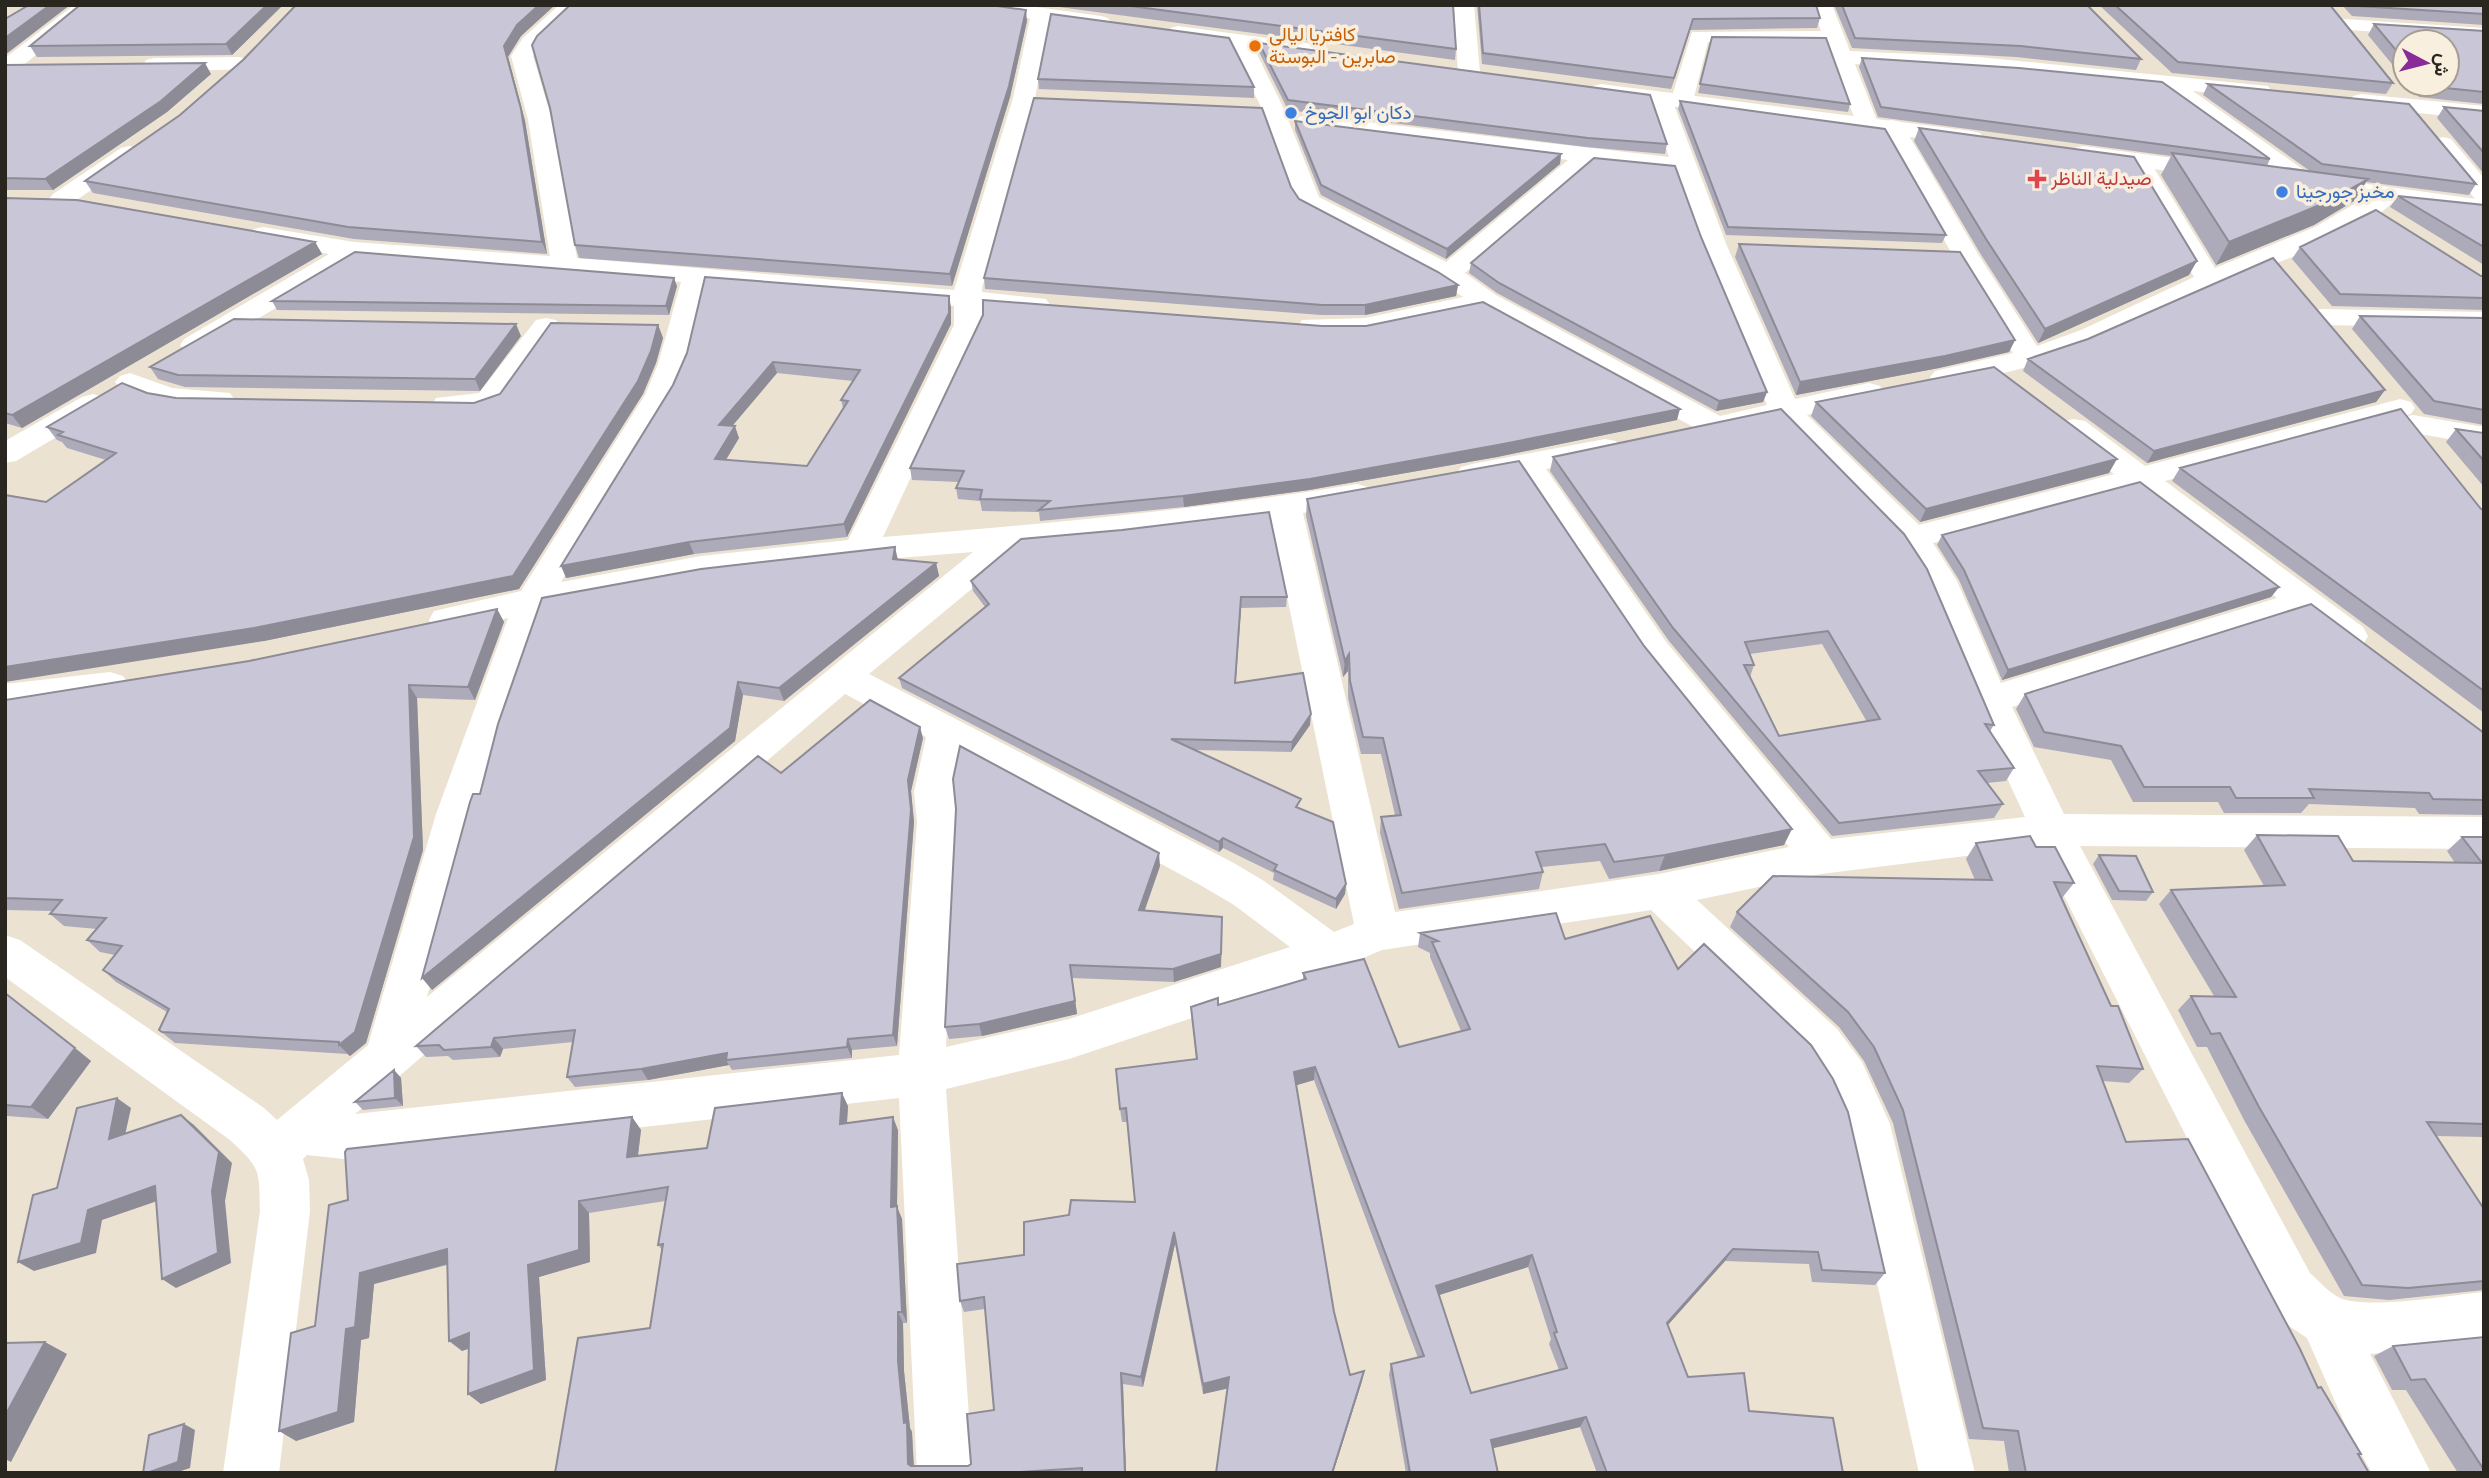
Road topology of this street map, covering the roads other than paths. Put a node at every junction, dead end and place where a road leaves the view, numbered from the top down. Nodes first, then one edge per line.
1 (88, 5) edge
2 (570, 5) edge
3 (975, 5) edge
4 (1464, 5) edge
5 (1822, 5) edge
6 (2328, 5) edge
7 (1041, 14) junction
8 (1121, 25) edge
9 (2344, 25) junction
10 (1160, 30) edge
11 (2484, 34) edge
12 (1239, 40) junction
13 (2361, 45) edge
14 (257, 47) edge
15 (1839, 47) junction
16 (2134, 53) edge
17 (1334, 54) edge
18 (239, 64) junction
19 (130, 65) edge
20 (6, 66) edge
21 (48, 66) edge
22 (1442, 69) edge
23 (1469, 73) junction
24 (1496, 76) edge
25 (2164, 81) junction
26 (219, 82) edge
27 (1578, 88) edge
28 (2287, 93) edge
29 (1024, 98) junction
30 (2404, 98) edge
31 (1052, 99) edge
32 (2342, 99) edge
33 (1671, 100) junction
34 (2411, 106) junction
35 (1246, 108) edge
36 (2484, 113) edge
37 (1275, 114) junction
38 (1866, 123) junction
39 (1892, 127) junction
40 (148, 140) edge
41 (1987, 140) edge
42 (2055, 149) edge
43 (1586, 157) junction
44 (2137, 160) junction
45 (1684, 166) junction
46 (2306, 183) junction
47 (2484, 194) edge
48 (99, 204) edge
49 (2484, 208) edge
50 (2383, 209) junction
51 (232, 230) edge
52 (354, 250) junction
53 (1937, 253) edge
54 (1965, 254) junction
55 (565, 265) junction
56 (1448, 274) junction
57 (695, 275) junction
58 (2209, 280) junction
59 (2297, 286) junction
60 (968, 299) junction
61 (1486, 301) junction
62 (1063, 307) edge
63 (237, 320) junction
64 (2484, 320) edge
65 (291, 321) edge
66 (1281, 323) edge
67 (546, 326) edge
68 (2348, 347) edge
69 (2030, 358) junction
70 (1994, 367) junction
71 (150, 370) junction
72 (252, 400) edge
73 (413, 403) edge
74 (2399, 407) junction
75 (1784, 409) junction
76 (1716, 426) junction
77 (1675, 434) edge
78 (2484, 436) edge
79 (1634, 442) edge
80 (5, 454) edge
81 (2437, 454) edge
82 (1526, 464) junction
83 (2140, 477) junction
84 (1438, 480) edge
85 (1388, 489) edge
86 (1286, 507) junction
87 (1012, 538) junction
88 (1912, 538) junction
89 (861, 548) junction
90 (532, 601) junction
91 (2305, 601) junction
92 (415, 627) edge
93 (2378, 657) edge
94 (842, 676) junction
95 (143, 680) edge
96 (5, 698) edge
97 (1990, 700) junction
98 (946, 731) junction
99 (2051, 830) junction
100 (2484, 833) edge
101 (1821, 857) junction
102 (1659, 891) junction
103 (1378, 933) junction
104 (5, 953) edge
105 (1330, 953) junction
106 (388, 1056) junction
107 (921, 1074) junction
108 (287, 1142) junction
109 (2484, 1318) edge
110 (2326, 1319) junction
111 (251, 1473) edge
112 (945, 1473) edge
113 (1947, 1473) edge
114 (2403, 1473) edge

1 - 20 street
2 - 55 street
3 - 7 street
4 - 23 street
5 - 15 street
6 - 9 street
7 - 8 street
7 - 29 street
9 - 11 street
9 - 13 street
10 - 12 street
12 - 17 street
12 - 37 street
14 - 18 street
15 - 25 street
15 - 33 street
15 - 38 street
16 - 25 street
18 - 19 street
18 - 26 street
20 - 21 street
22 - 23 street
23 - 24 street
25 - 28 street
25 - 46 street
27 - 33 street
29 - 31 street
29 - 60 street
30 - 34 street
32 - 34 street
33 - 38 street
33 - 45 street
34 - 36 street
34 - 47 street
35 - 37 street
37 - 43 street
37 - 56 street
38 - 39 street
39 - 41 street
39 - 54 street
40 - 48 street
42 - 44 street
43 - 45 street
43 - 56 street
44 - 46 street
44 - 58 street
45 - 75 street
46 - 50 street
49 - 50 street
50 - 59 street
51 - 52 street
52 - 55 street
52 - 63 street
53 - 54 street
54 - 69 street
55 - 57 street
56 - 61 street
57 - 60 street
57 - 90 street
58 - 59 street
58 - 69 street
59 - 64 street
59 - 68 street
60 - 62 street
60 - 89 street
61 - 66 street
61 - 76 street
63 - 65 street
63 - 71 street
67 - 73 street
69 - 70 street
70 - 75 street
70 - 83 street
71 - 72 street
71 - 80 street
74 - 78 street
74 - 81 street
74 - 83 street
75 - 76 street
75 - 88 street
76 - 77 street
79 - 82 street
82 - 84 street
82 - 101 street
83 - 88 street
83 - 91 street
85 - 86 street
86 - 87 street
86 - 103 street
87 - 89 street
87 - 94 street
88 - 97 street
89 - 90 street
90 - 92 street
90 - 106 street
91 - 93 street
91 - 97 street
94 - 98 street
94 - 106 street
95 - 96 street
97 - 99 street
98 - 105 street
98 - 107 street
99 - 100 street
99 - 101 street
99 - 110 street
101 - 102 street
102 - 103 street
102 - 113 street
103 - 105 street
104 - 108 street
105 - 107 street
106 - 108 street
107 - 108 street
107 - 112 street
108 - 111 street
109 - 110 street
110 - 114 street

